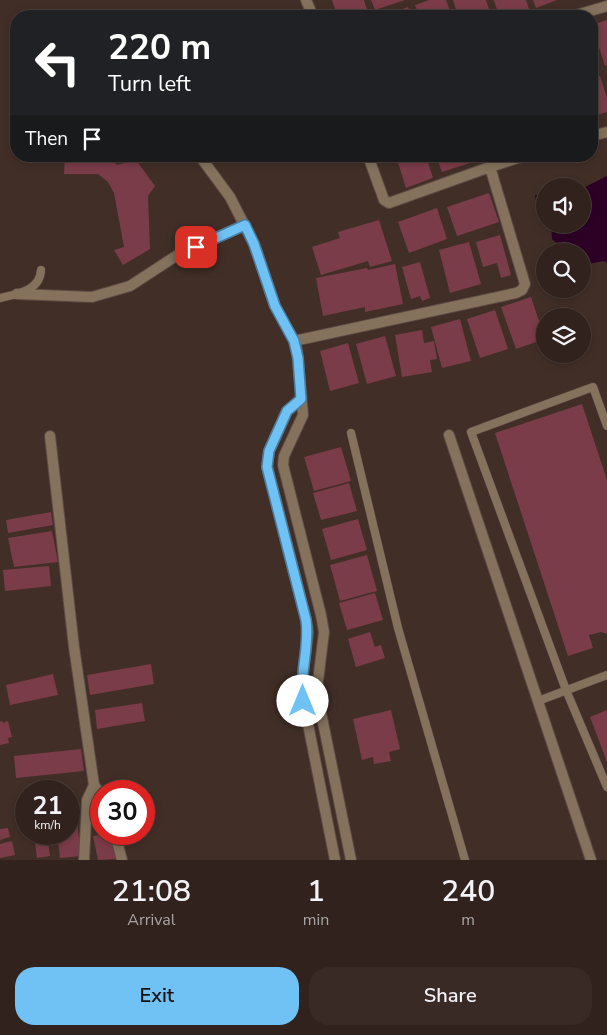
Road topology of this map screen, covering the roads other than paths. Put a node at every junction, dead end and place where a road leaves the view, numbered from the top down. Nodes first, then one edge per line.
1 (607, 6) edge
2 (593, 10) edge
3 (204, 162) edge
4 (370, 162) edge
5 (505, 162) edge
6 (490, 167) junction
7 (245, 225) junction
8 (41, 270) dead end
9 (17, 294) junction
10 (0, 298) edge
11 (294, 341) junction
12 (301, 399) junction
13 (607, 426) edge
14 (351, 433) dead end
15 (448, 435) dead end
16 (50, 436) dead end
17 (321, 615) junction
18 (306, 620) junction
19 (607, 675) edge
20 (566, 690) junction
21 (538, 701) junction
22 (93, 780) edge
23 (607, 787) edge
24 (90, 794) edge
25 (344, 826) junction
26 (329, 829) junction
27 (118, 845) edge
28 (84, 860) edge
29 (122, 860) edge
30 (335, 860) edge
31 (351, 860) edge
32 (464, 860) edge
33 (591, 860) edge

1 - 2 street
3 - 7 street
4 - 6 street
5 - 6 street
6 - 11 street
7 - 9 street
7 - 11 street
8 - 9 lane
9 - 10 lane
11 - 12 street
12 - 17 street
12 - 18 street
13 - 20 lane
14 - 32 lane
15 - 21 street
16 - 22 street
17 - 18 street
17 - 25 street
18 - 26 street
19 - 20 lane
20 - 21 lane
20 - 23 lane
21 - 33 street
24 - 28 street
25 - 26 street
25 - 31 street
26 - 30 street
27 - 29 street

